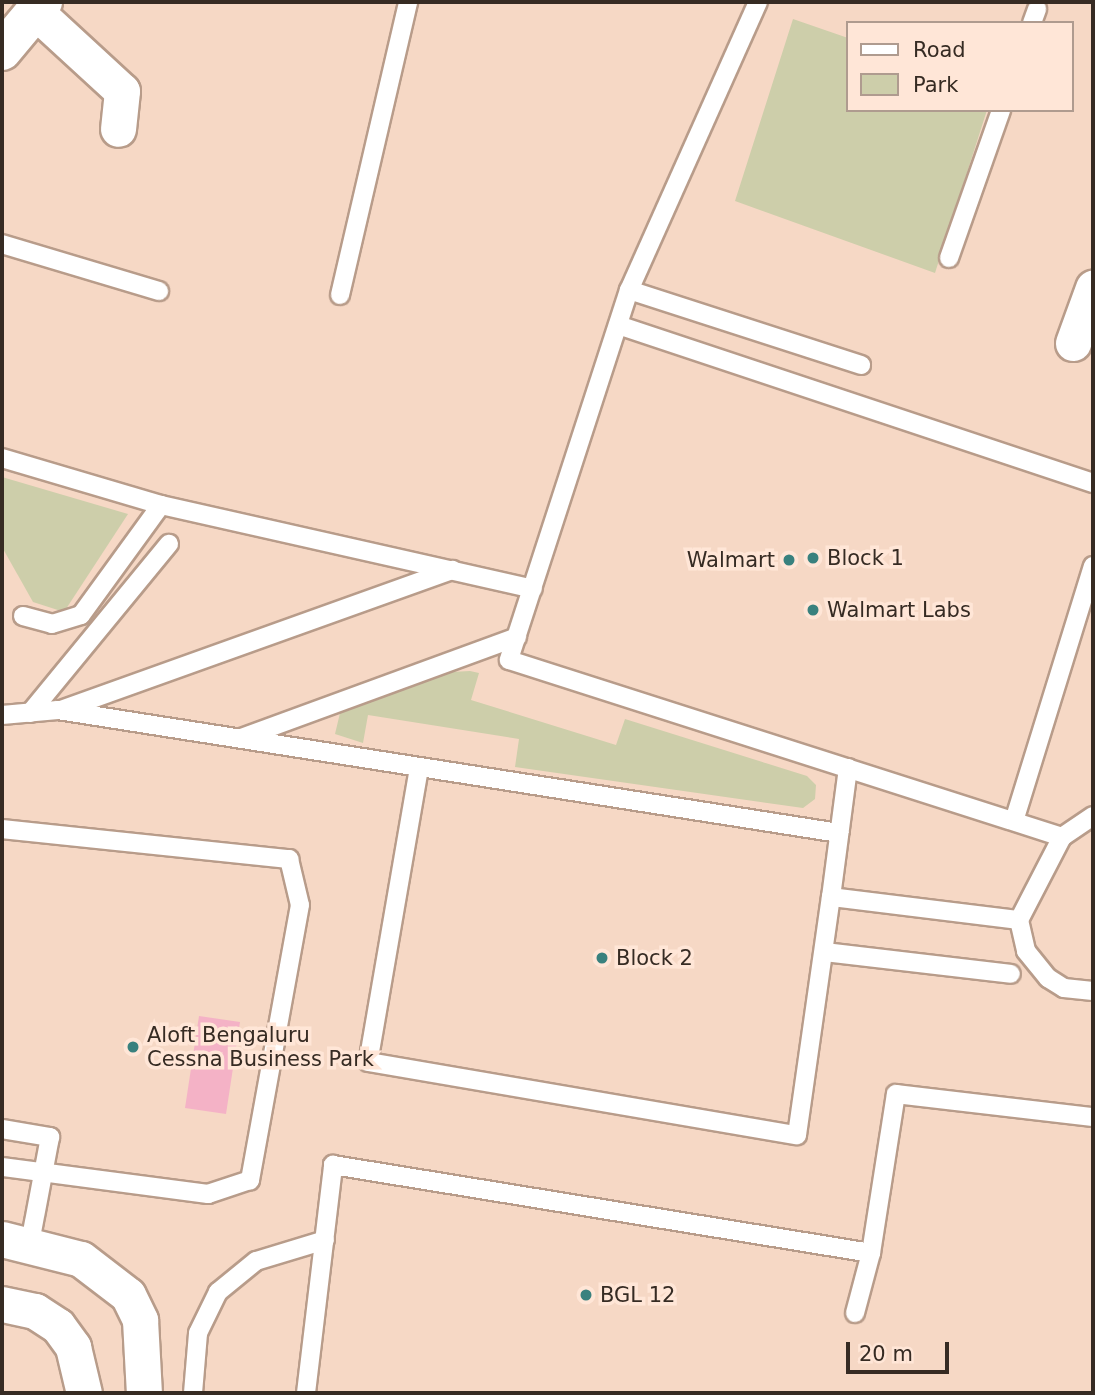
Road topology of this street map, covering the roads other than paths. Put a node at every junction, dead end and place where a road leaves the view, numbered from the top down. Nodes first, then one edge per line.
1 (408, 2) edge
2 (758, 2) edge
3 (39, 6) edge
4 (2, 51) edge
5 (1000, 112) edge
6 (118, 129) dead end
7 (2, 244) edge
8 (949, 258) dead end
9 (1093, 288) edge
10 (629, 290) junction
11 (159, 291) dead end
12 (341, 295) dead end
13 (618, 325) junction
14 (1073, 343) dead end
15 (861, 365) dead end
16 (2, 458) edge
17 (1093, 483) edge
18 (162, 505) junction
19 (169, 544) dead end
20 (1093, 566) edge
21 (453, 570) junction
22 (533, 589) junction
23 (23, 616) dead end
24 (517, 637) junction
25 (58, 710) junction
26 (30, 713) junction
27 (2, 715) edge
28 (240, 738) junction
29 (419, 768) junction
30 (848, 768) junction
31 (1093, 816) edge
32 (1014, 821) junction
33 (2, 829) edge
34 (839, 833) junction
35 (1062, 837) junction
36 (831, 897) junction
37 (1019, 920) junction
38 (825, 952) junction
39 (1012, 974) dead end
40 (1093, 991) edge
41 (1093, 1117) edge
42 (2, 1129) edge
43 (2, 1167) edge
44 (44, 1173) junction
45 (326, 1240) junction
46 (16, 1241) edge
47 (871, 1253) junction
48 (2, 1304) edge
49 (855, 1312) dead end
50 (84, 1393) edge
51 (144, 1393) edge
52 (193, 1393) edge
53 (306, 1393) edge

1 - 12 lane
2 - 10 lane
3 - 4 street
3 - 6 street
5 - 8 lane
7 - 11 lane
9 - 14 street
10 - 13 lane
10 - 15 lane
13 - 17 lane
13 - 22 lane
16 - 18 lane
18 - 21 lane
18 - 23 lane
19 - 26 lane
20 - 32 lane
21 - 22 lane
21 - 25 lane
22 - 24 lane
24 - 28 lane
24 - 30 lane
25 - 26 lane
25 - 28 lane
26 - 27 lane
28 - 29 lane
29 - 34 lane
29 - 38 lane
30 - 32 lane
30 - 34 lane
31 - 35 lane
32 - 35 lane
33 - 44 lane
34 - 36 lane
35 - 37 lane
36 - 37 lane
36 - 38 lane
37 - 40 lane
38 - 39 lane
41 - 47 lane
42 - 44 lane
43 - 44 lane
44 - 46 lane
45 - 47 lane
45 - 52 lane
45 - 53 lane
46 - 51 street
47 - 49 lane
48 - 50 street

